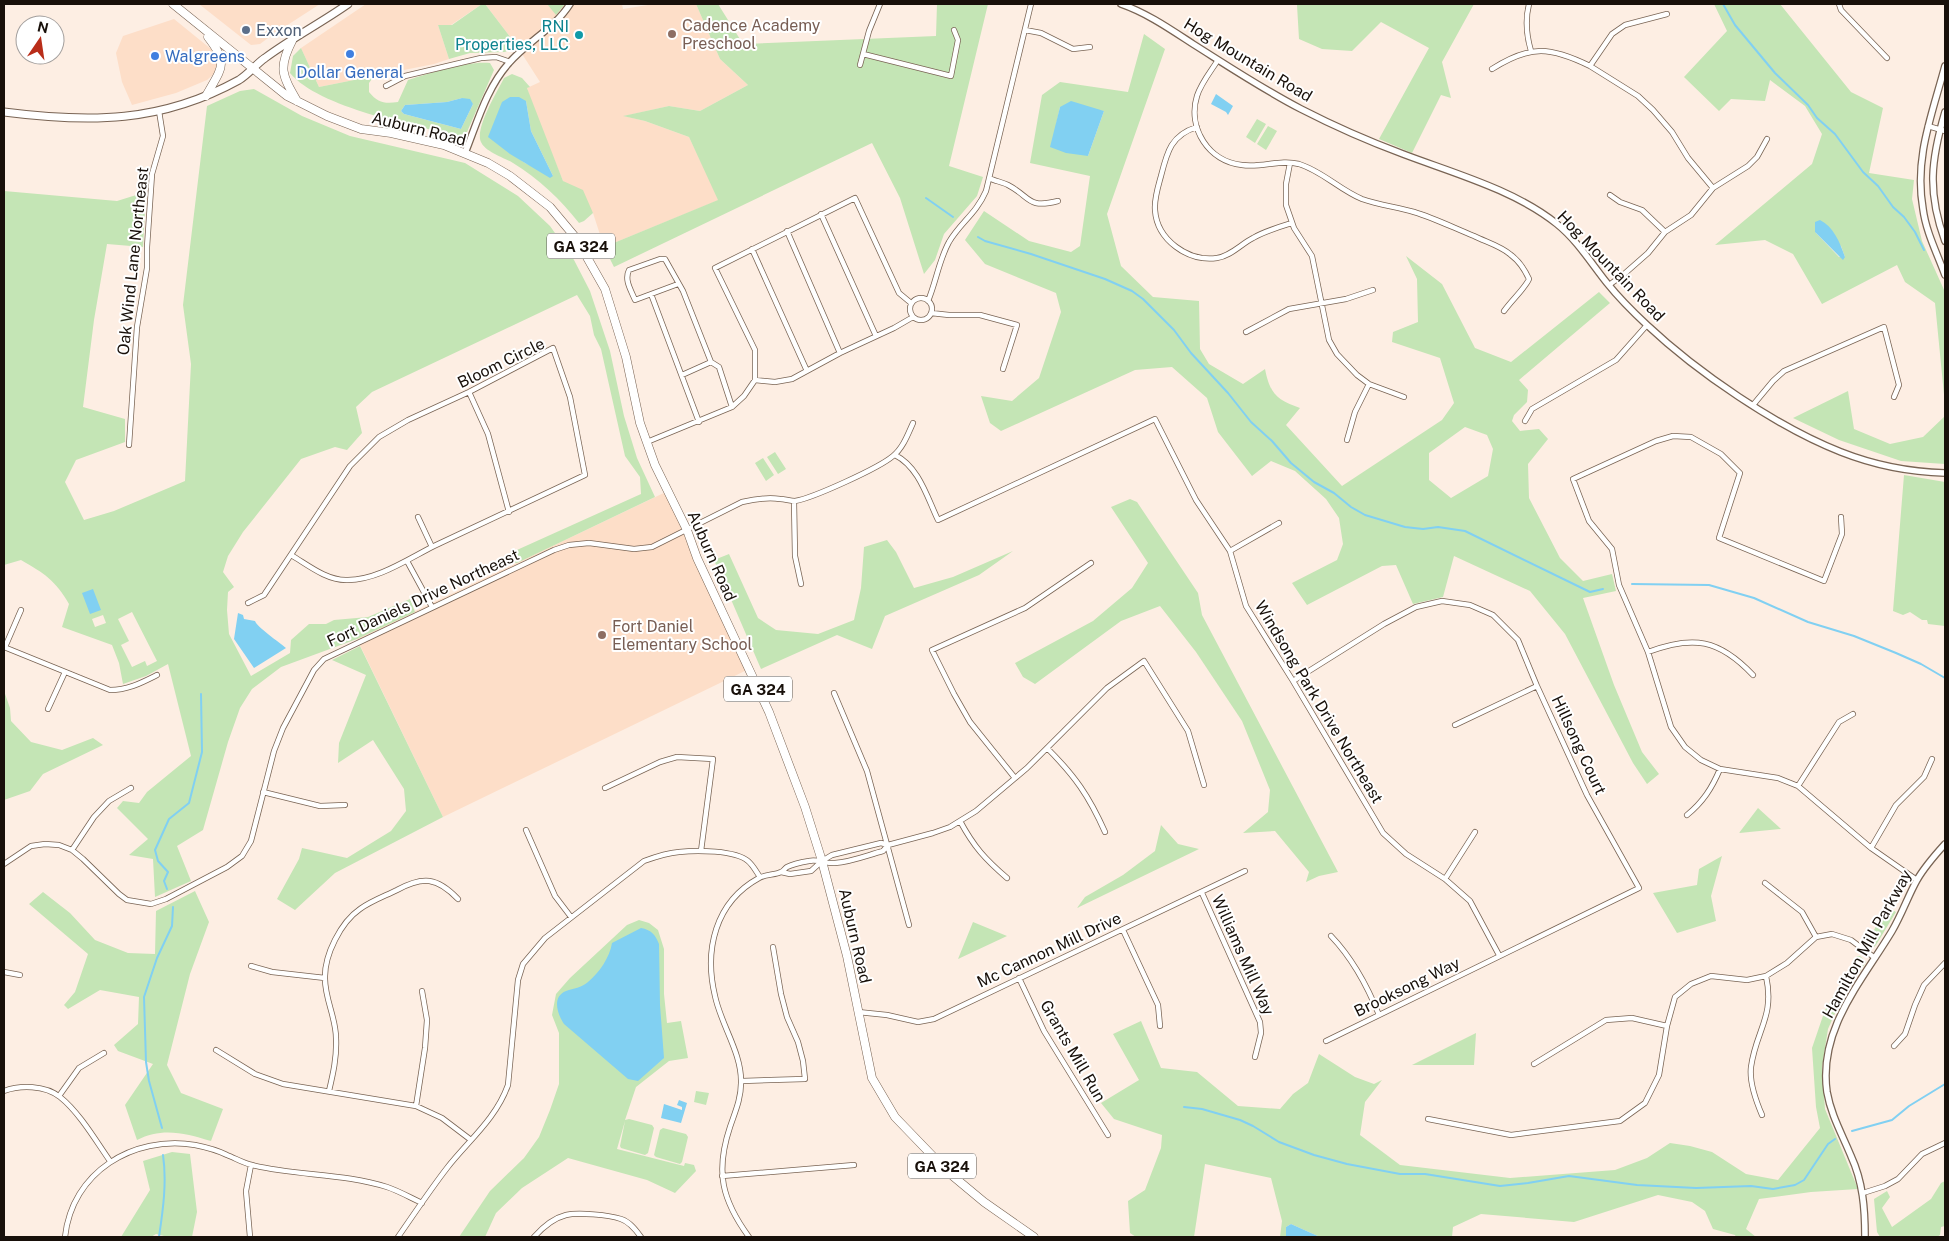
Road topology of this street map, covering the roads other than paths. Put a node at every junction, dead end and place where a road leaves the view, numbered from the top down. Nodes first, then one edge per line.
1 (173, 4) edge
2 (348, 4) edge
3 (570, 4) edge
4 (880, 4) edge
5 (1031, 4) edge
6 (1121, 4) edge
7 (1529, 4) edge
8 (1839, 4) edge
9 (1667, 14) dead end
10 (199, 25) junction
11 (954, 30) dead end
12 (1025, 30) junction
13 (292, 41) junction
14 (1090, 47) dead end
15 (1531, 51) junction
16 (863, 54) junction
17 (1887, 58) dead end
18 (1218, 60) junction
19 (510, 62) junction
20 (860, 65) dead end
21 (1590, 66) junction
22 (1945, 66) edge
23 (252, 69) junction
24 (1492, 69) dead end
25 (386, 86) dead end
26 (206, 96) junction
27 (297, 101) junction
28 (159, 111) junction
29 (4, 112) edge
30 (1945, 112) edge
31 (1928, 126) junction
32 (1197, 127) junction
33 (1943, 130) edge
34 (1767, 139) dead end
35 (465, 153) junction
36 (1290, 163) junction
37 (989, 178) junction
38 (1714, 188) junction
39 (1610, 195) dead end
40 (1058, 201) dead end
41 (821, 214) junction
42 (1292, 223) junction
43 (787, 231) junction
44 (1665, 232) junction
45 (1945, 241) edge
46 (752, 249) junction
47 (1945, 274) edge
48 (678, 284) junction
49 (1609, 285) junction
50 (1373, 290) dead end
51 (651, 294) junction
52 (928, 301) junction
53 (912, 303) junction
54 (1321, 304) junction
55 (1504, 311) dead end
56 (931, 313) junction
57 (913, 317) junction
58 (1647, 326) junction
59 (1246, 332) dead end
60 (876, 336) junction
61 (840, 353) junction
62 (711, 362) junction
63 (1003, 369) dead end
64 (807, 371) junction
65 (682, 375) junction
66 (755, 380) junction
67 (1369, 384) junction
68 (469, 392) junction
69 (1404, 397) dead end
70 (1894, 397) dead end
71 (1753, 405) junction
72 (732, 407) junction
73 (1525, 421) dead end
74 (699, 422) junction
75 (913, 423) dead end
76 (1347, 440) dead end
77 (647, 442) junction
78 (129, 445) dead end
79 (895, 455) junction
80 (1945, 473) edge
81 (794, 501) junction
82 (509, 512) junction
83 (418, 517) dead end
84 (1842, 517) dead end
85 (1279, 523) dead end
86 (687, 530) junction
87 (432, 547) junction
88 (1230, 551) junction
89 (291, 555) junction
90 (407, 561) junction
91 (1091, 563) dead end
92 (801, 584) dead end
93 (248, 603) dead end
94 (432, 607) junction
95 (21, 610) dead end
96 (4, 647) edge
97 (1648, 652) junction
98 (65, 672) junction
99 (1753, 675) dead end
100 (157, 676) dead end
101 (1293, 681) junction
102 (1537, 686) junction
103 (834, 693) dead end
104 (48, 709) dead end
105 (1854, 714) dead end
106 (1455, 725) dead end
107 (1047, 748) junction
108 (1932, 759) dead end
109 (1720, 769) junction
110 (1014, 778) junction
111 (1204, 785) dead end
112 (1798, 786) junction
113 (131, 788) dead end
114 (605, 788) dead end
115 (263, 792) junction
116 (345, 805) dead end
117 (1687, 815) dead end
118 (960, 821) junction
119 (526, 830) dead end
120 (1105, 832) dead end
121 (1475, 832) dead end
122 (1945, 844) edge
123 (888, 845) junction
124 (1871, 848) junction
125 (72, 850) junction
126 (701, 851) junction
127 (822, 861) junction
128 (4, 864) edge
129 (781, 872) junction
130 (1245, 872) dead end
131 (760, 877) junction
132 (1007, 878) dead end
133 (1445, 879) junction
134 (1917, 880) junction
135 (1765, 883) dead end
136 (1639, 888) joint
137 (1202, 893) junction
138 (458, 899) dead end
139 (570, 917) junction
140 (908, 925) dead end
141 (1123, 930) junction
142 (1331, 936) dead end
143 (1816, 937) junction
144 (774, 947) dead end
145 (1499, 956) junction
146 (1875, 958) junction
147 (1945, 963) edge
148 (251, 966) dead end
149 (4, 972) edge
150 (20, 976) dead end
151 (1766, 976) junction
152 (324, 978) junction
153 (1019, 978) junction
154 (422, 991) dead end
155 (858, 1012) junction
156 (1379, 1015) junction
157 (1160, 1026) dead end
158 (1667, 1026) junction
159 (1326, 1041) dead end
160 (1894, 1046) dead end
161 (216, 1050) dead end
162 (104, 1053) dead end
163 (1255, 1056) dead end
164 (1534, 1064) dead end
165 (742, 1081) junction
166 (4, 1091) edge
167 (329, 1091) junction
168 (58, 1096) junction
169 (416, 1106) junction
170 (1762, 1116) dead end
171 (1428, 1119) dead end
172 (1108, 1135) dead end
173 (471, 1140) junction
174 (1945, 1143) edge
175 (110, 1161) junction
176 (251, 1165) junction
177 (854, 1165) dead end
178 (722, 1176) junction
179 (1863, 1193) junction
180 (422, 1203) junction
181 (65, 1237) edge
182 (250, 1237) edge
183 (398, 1237) edge
184 (534, 1237) edge
185 (641, 1237) edge
186 (749, 1237) edge
187 (1034, 1237) edge
188 (1865, 1237) edge

1 - 10 main road
2 - 13 main road
3 - 19 street
4 - 16 street
5 - 12 street
6 - 18 street, Hog Mountain Road
7 - 15 street
8 - 17 street
9 - 21 street
10 - 23 main road, Auburn Road
10 - 26 main road
11 - 16 street
12 - 14 street
12 - 37 street
13 - 23 main road
13 - 27 main road
15 - 21 street
15 - 24 street
16 - 20 street
18 - 32 street
18 - 49 street, Hog Mountain Road
19 - 25 street
19 - 35 street
21 - 38 street
22 - 31 street
23 - 26 main road
23 - 27 main road, Auburn Road
26 - 28 main road
27 - 35 main road, Auburn Road / GA 324
28 - 29 main road
28 - 78 street, Oak Wind Lane Northeast
30 - 33 street
31 - 33 street
31 - 47 street
32 - 36 street
32 - 42 street
33 - 45 street
34 - 38 street
35 - 77 main road, Auburn Road / GA 324
36 - 42 street
36 - 55 street
37 - 40 street
37 - 52 street
38 - 44 street
39 - 44 street
41 - 43 street
41 - 53 street
41 - 60 street
42 - 54 street
43 - 46 street
43 - 61 street
44 - 49 street
46 - 64 street
46 - 66 street
48 - 51 street
48 - 51 street
48 - 62 street
49 - 58 street, Hog Mountain Road
50 - 54 street
51 - 65 street
52 - 53 street
52 - 56 street
53 - 57 street
54 - 59 street
54 - 67 street
56 - 57 street
56 - 63 street
57 - 60 street
58 - 71 street, Hog Mountain Road
58 - 73 street
60 - 61 street
61 - 64 street
62 - 65 street
62 - 72 street
64 - 66 street
65 - 74 street
66 - 72 street
67 - 69 street
67 - 76 street
68 - 82 street
68 - 82 street, Bloom Circle
68 - 89 street, Bloom Circle
70 - 71 street
71 - 80 street, Hog Mountain Road
72 - 74 street
74 - 77 street
75 - 79 street
77 - 86 main road, Auburn Road / GA 324
79 - 81 street
79 - 88 street, Windsong Park Drive Northeast
81 - 86 street, Fort Daniels Drive Northeast
81 - 92 street
82 - 87 street, Bloom Circle
83 - 87 street
84 - 97 street
85 - 88 street
86 - 94 street, Fort Daniels Drive Northeast
86 - 127 main road, Auburn Road / GA 324
87 - 90 street, Bloom Circle
88 - 101 street, Windsong Park Drive Northeast
89 - 90 street, Bloom Circle
89 - 93 street, Bloom Circle
90 - 94 street
91 - 110 street
94 - 115 street, Fort Daniels Drive Northeast
95 - 96 street
96 - 98 street
97 - 99 street
97 - 109 street
98 - 100 street
98 - 104 street
101 - 102 street, Hillsong Court
101 - 133 street, Windsong Park Drive Northeast
102 - 106 street
102 - 136 street, Hillsong Court
103 - 123 street
105 - 112 street
107 - 110 street
107 - 111 street
107 - 120 street
108 - 124 street
109 - 112 street
109 - 117 street
110 - 118 street
112 - 124 street
113 - 125 street
114 - 126 street
115 - 116 street
115 - 125 street, Fort Daniels Drive Northeast
118 - 123 street
118 - 132 street
119 - 139 street
121 - 133 street
122 - 134 street, Hamilton Mill Parkway
123 - 127 street
123 - 127 street
123 - 140 street
124 - 134 street
125 - 128 street
126 - 131 street
126 - 139 street
127 - 129 street
127 - 129 street
127 - 155 main road, Auburn Road / GA 324
129 - 131 street
130 - 137 street, Mc Cannon Mill Drive
131 - 165 street
133 - 145 street, Windsong Park Drive Northeast
134 - 146 street, Hamilton Mill Parkway
135 - 143 street
136 - 145 street, Brooksong Way
137 - 141 street, Mc Cannon Mill Drive
137 - 163 street, Williams Mill Way
138 - 152 street
139 - 173 street
141 - 153 street, Mc Cannon Mill Drive
141 - 157 street
142 - 156 street
143 - 146 street
143 - 151 street
144 - 165 street
145 - 156 street, Brooksong Way
146 - 179 street, Hamilton Mill Parkway
147 - 160 street
148 - 152 street
149 - 150 street
151 - 158 street
151 - 170 street
152 - 167 street
153 - 155 street, Mc Cannon Mill Drive
153 - 172 street, Grants Mill Run
154 - 169 street
155 - 187 main road, Auburn Road / GA 324
156 - 159 street, Brooksong Way
158 - 164 street
158 - 171 street
161 - 167 street
162 - 168 street
165 - 178 street
166 - 168 street
167 - 169 street
168 - 175 street
169 - 173 street
173 - 180 street
174 - 179 street
175 - 176 street
175 - 181 street
176 - 180 street
176 - 182 street
177 - 178 street
178 - 186 street
179 - 188 street, Hamilton Mill Parkway
180 - 183 street
184 - 185 street

